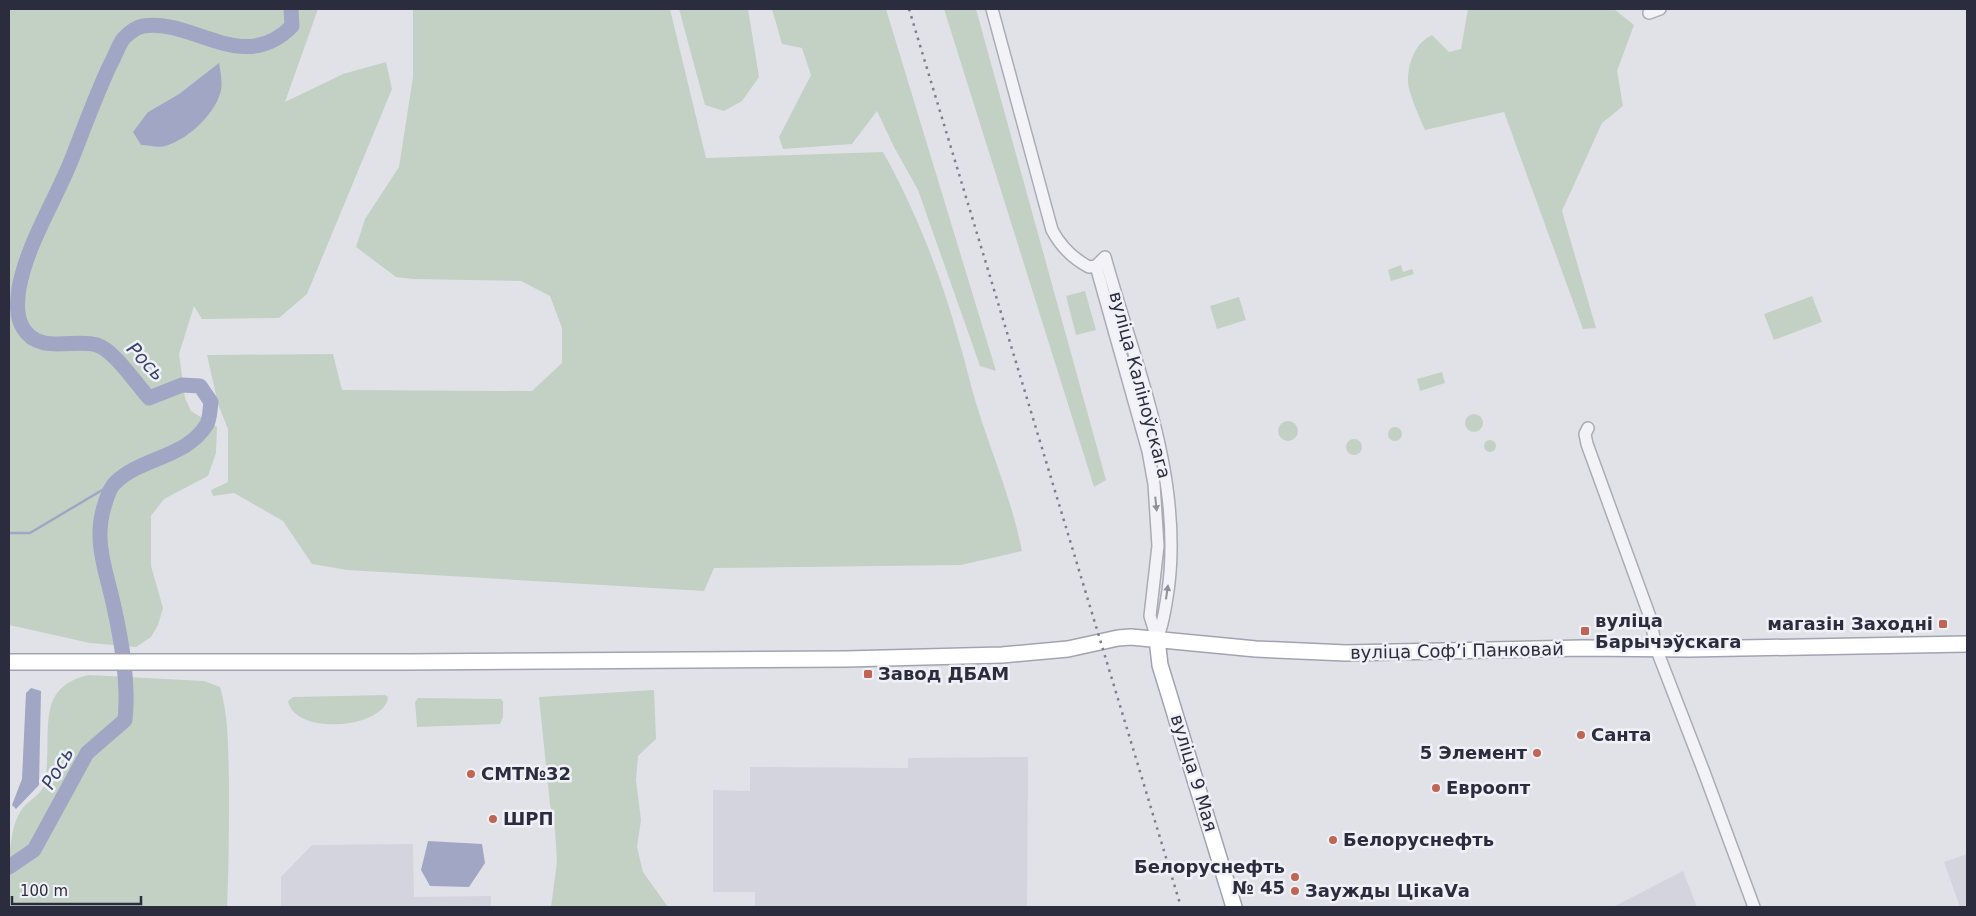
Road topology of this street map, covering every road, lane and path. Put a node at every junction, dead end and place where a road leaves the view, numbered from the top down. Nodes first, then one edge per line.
1 (992, 9) edge
2 (1660, 9) edge
3 (1649, 13) dead end
4 (1096, 266) junction
5 (1588, 428) dead end
6 (1157, 639) junction
7 (1967, 644) edge
8 (1656, 648) junction
9 (9, 662) edge
10 (1234, 907) edge
11 (1754, 907) edge

1 - 4 street
2 - 3 street
4 -> 6 street, вуліца Каліноўскага
6 -> 4 street, вуліца Каліноўскага
5 - 8 street
6 - 8 main road, вуліца Софʼі Панковай
6 - 9 main road, вуліца Софʼі Панковай
6 - 10 main road, вуліца 9 Мая
7 - 8 main road, вуліца Софʼі Панковай
8 - 11 street

